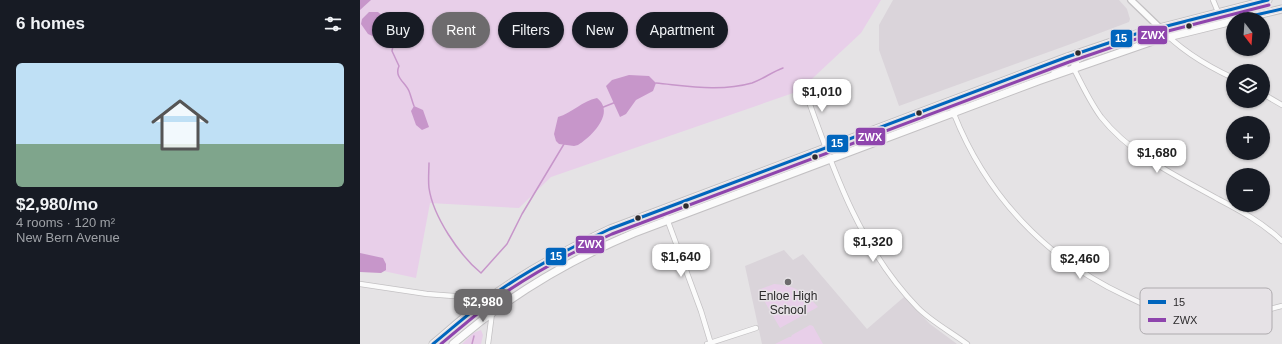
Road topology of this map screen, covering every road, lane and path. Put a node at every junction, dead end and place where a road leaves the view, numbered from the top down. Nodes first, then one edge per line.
1 (1131, 0) edge
2 (1213, 0) edge
3 (1268, 0) edge
4 (1282, 9) edge
5 (1218, 12) junction
6 (1269, 12) edge
7 (1226, 23) edge
8 (1159, 27) junction
9 (1168, 37) junction
10 (1111, 42) junction
11 (1067, 57) junction
12 (1074, 69) junction
13 (1226, 75) edge
14 (803, 85) dead end
15 (988, 87) junction
16 (1019, 89) junction
17 (1270, 98) edge
18 (946, 103) junction
19 (1282, 105) edge
20 (954, 114) junction
21 (905, 132) junction
22 (825, 148) junction
23 (829, 160) junction
24 (663, 208) junction
25 (668, 220) junction
26 (1282, 241) edge
27 (360, 284) edge
28 (485, 301) junction
29 (1140, 302) edge
30 (1282, 306) edge
31 (1272, 308) edge
32 (492, 313) junction
33 (756, 328) dead end
34 (433, 344) edge
35 (453, 344) edge
36 (488, 344) edge
37 (710, 344) edge
38 (967, 344) edge

1 - 8 street
2 - 5 street
3 - 5 main road
4 - 6 main road
5 - 8 main road
7 - 9 main road
8 - 9 street
8 - 10 main road
9 - 12 main road
9 - 13 street
10 - 11 main road
10 - 12 main road
11 - 15 main road
11 - 16 main road
12 - 16 main road
12 - 26 street
14 - 22 street
15 - 18 main road
15 - 20 main road
16 - 20 main road
17 - 19 street
18 - 21 main road
18 - 22 main road
20 - 21 main road
20 - 29 street
21 - 23 main road
22 - 23 street
22 - 24 main road
23 - 25 main road
23 - 38 street
24 - 25 street
24 - 28 main road
25 - 32 main road
25 - 37 street
27 - 28 street
28 - 32 street
28 - 34 main road
30 - 31 street
32 - 35 main road
32 - 36 street
33 - 37 street

